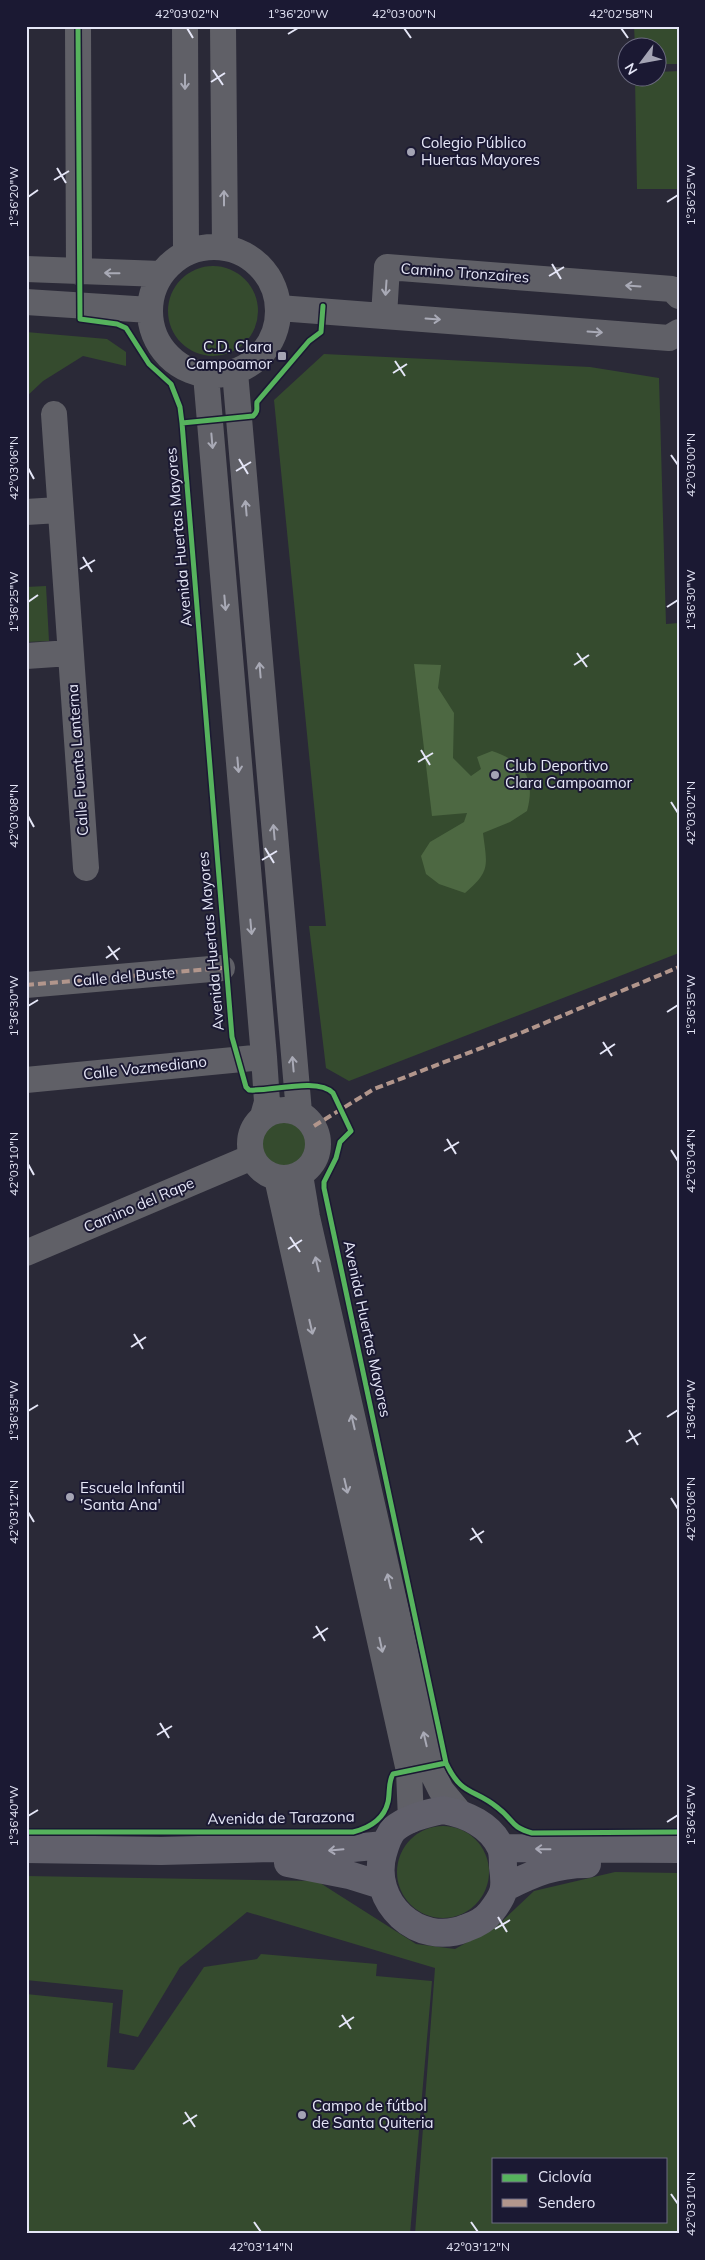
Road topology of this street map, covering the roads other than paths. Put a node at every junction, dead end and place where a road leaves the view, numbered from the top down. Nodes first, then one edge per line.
1 (78, 26) edge
2 (185, 26) edge
3 (223, 26) edge
4 (224, 247) junction
5 (186, 252) junction
6 (26, 269) edge
7 (79, 272) junction
8 (161, 274) junction
9 (679, 296) edge
10 (26, 302) edge
11 (278, 308) junction
12 (150, 310) junction
13 (384, 316) junction
14 (679, 332) edge
15 (235, 372) junction
16 (206, 375) junction
17 (54, 414) dead end
18 (59, 510) junction
19 (26, 512) edge
20 (70, 653) junction
21 (26, 656) edge
22 (86, 868) dead end
23 (222, 968) dead end
24 (26, 985) edge
25 (264, 1057) junction
26 (26, 1080) edge
27 (299, 1112) junction
28 (263, 1116) junction
29 (252, 1157) junction
30 (288, 1176) junction
31 (28, 1247) edge
32 (460, 1813) junction
33 (411, 1820) junction
34 (385, 1845) junction
35 (501, 1848) junction
36 (26, 1849) edge
37 (679, 1849) edge
38 (679, 1864) edge
39 (26, 1867) edge
40 (382, 1884) junction
41 (506, 1887) junction

1 - 7 street
2 -> 5 street
4 -> 3 street
4 - 5 street
4 - 11 street
5 - 8 street
6 - 7 street
8 -> 7 street
8 - 12 street
9 -> 13 street, Camino Tronzaires
10 - 12 street
11 - 13 street
11 - 15 street
12 - 16 street
13 -> 14 street
15 - 16 street
27 -> 15 street
16 -> 25 street
17 - 18 street, Calle Fuente Lanterna
18 - 19 street
18 - 20 street, Calle Fuente Lanterna
20 - 21 street
20 - 22 street, Calle Fuente Lanterna
23 - 24 street, Calle del Buste
25 - 26 street, Calle Vozmediano
25 - 28 street
27 - 28 street
27 - 30 street
28 - 29 street
29 - 30 street
29 - 31 street, Camino del Rape
32 -> 30 street
30 -> 33 street
32 - 33 main road
32 - 35 main road
33 - 34 main road
34 -> 36 main road, Avenida de Tarazona
34 - 40 main road
37 -> 35 main road
35 - 41 main road
38 - 41 main road
39 - 40 main road
40 - 41 main road

